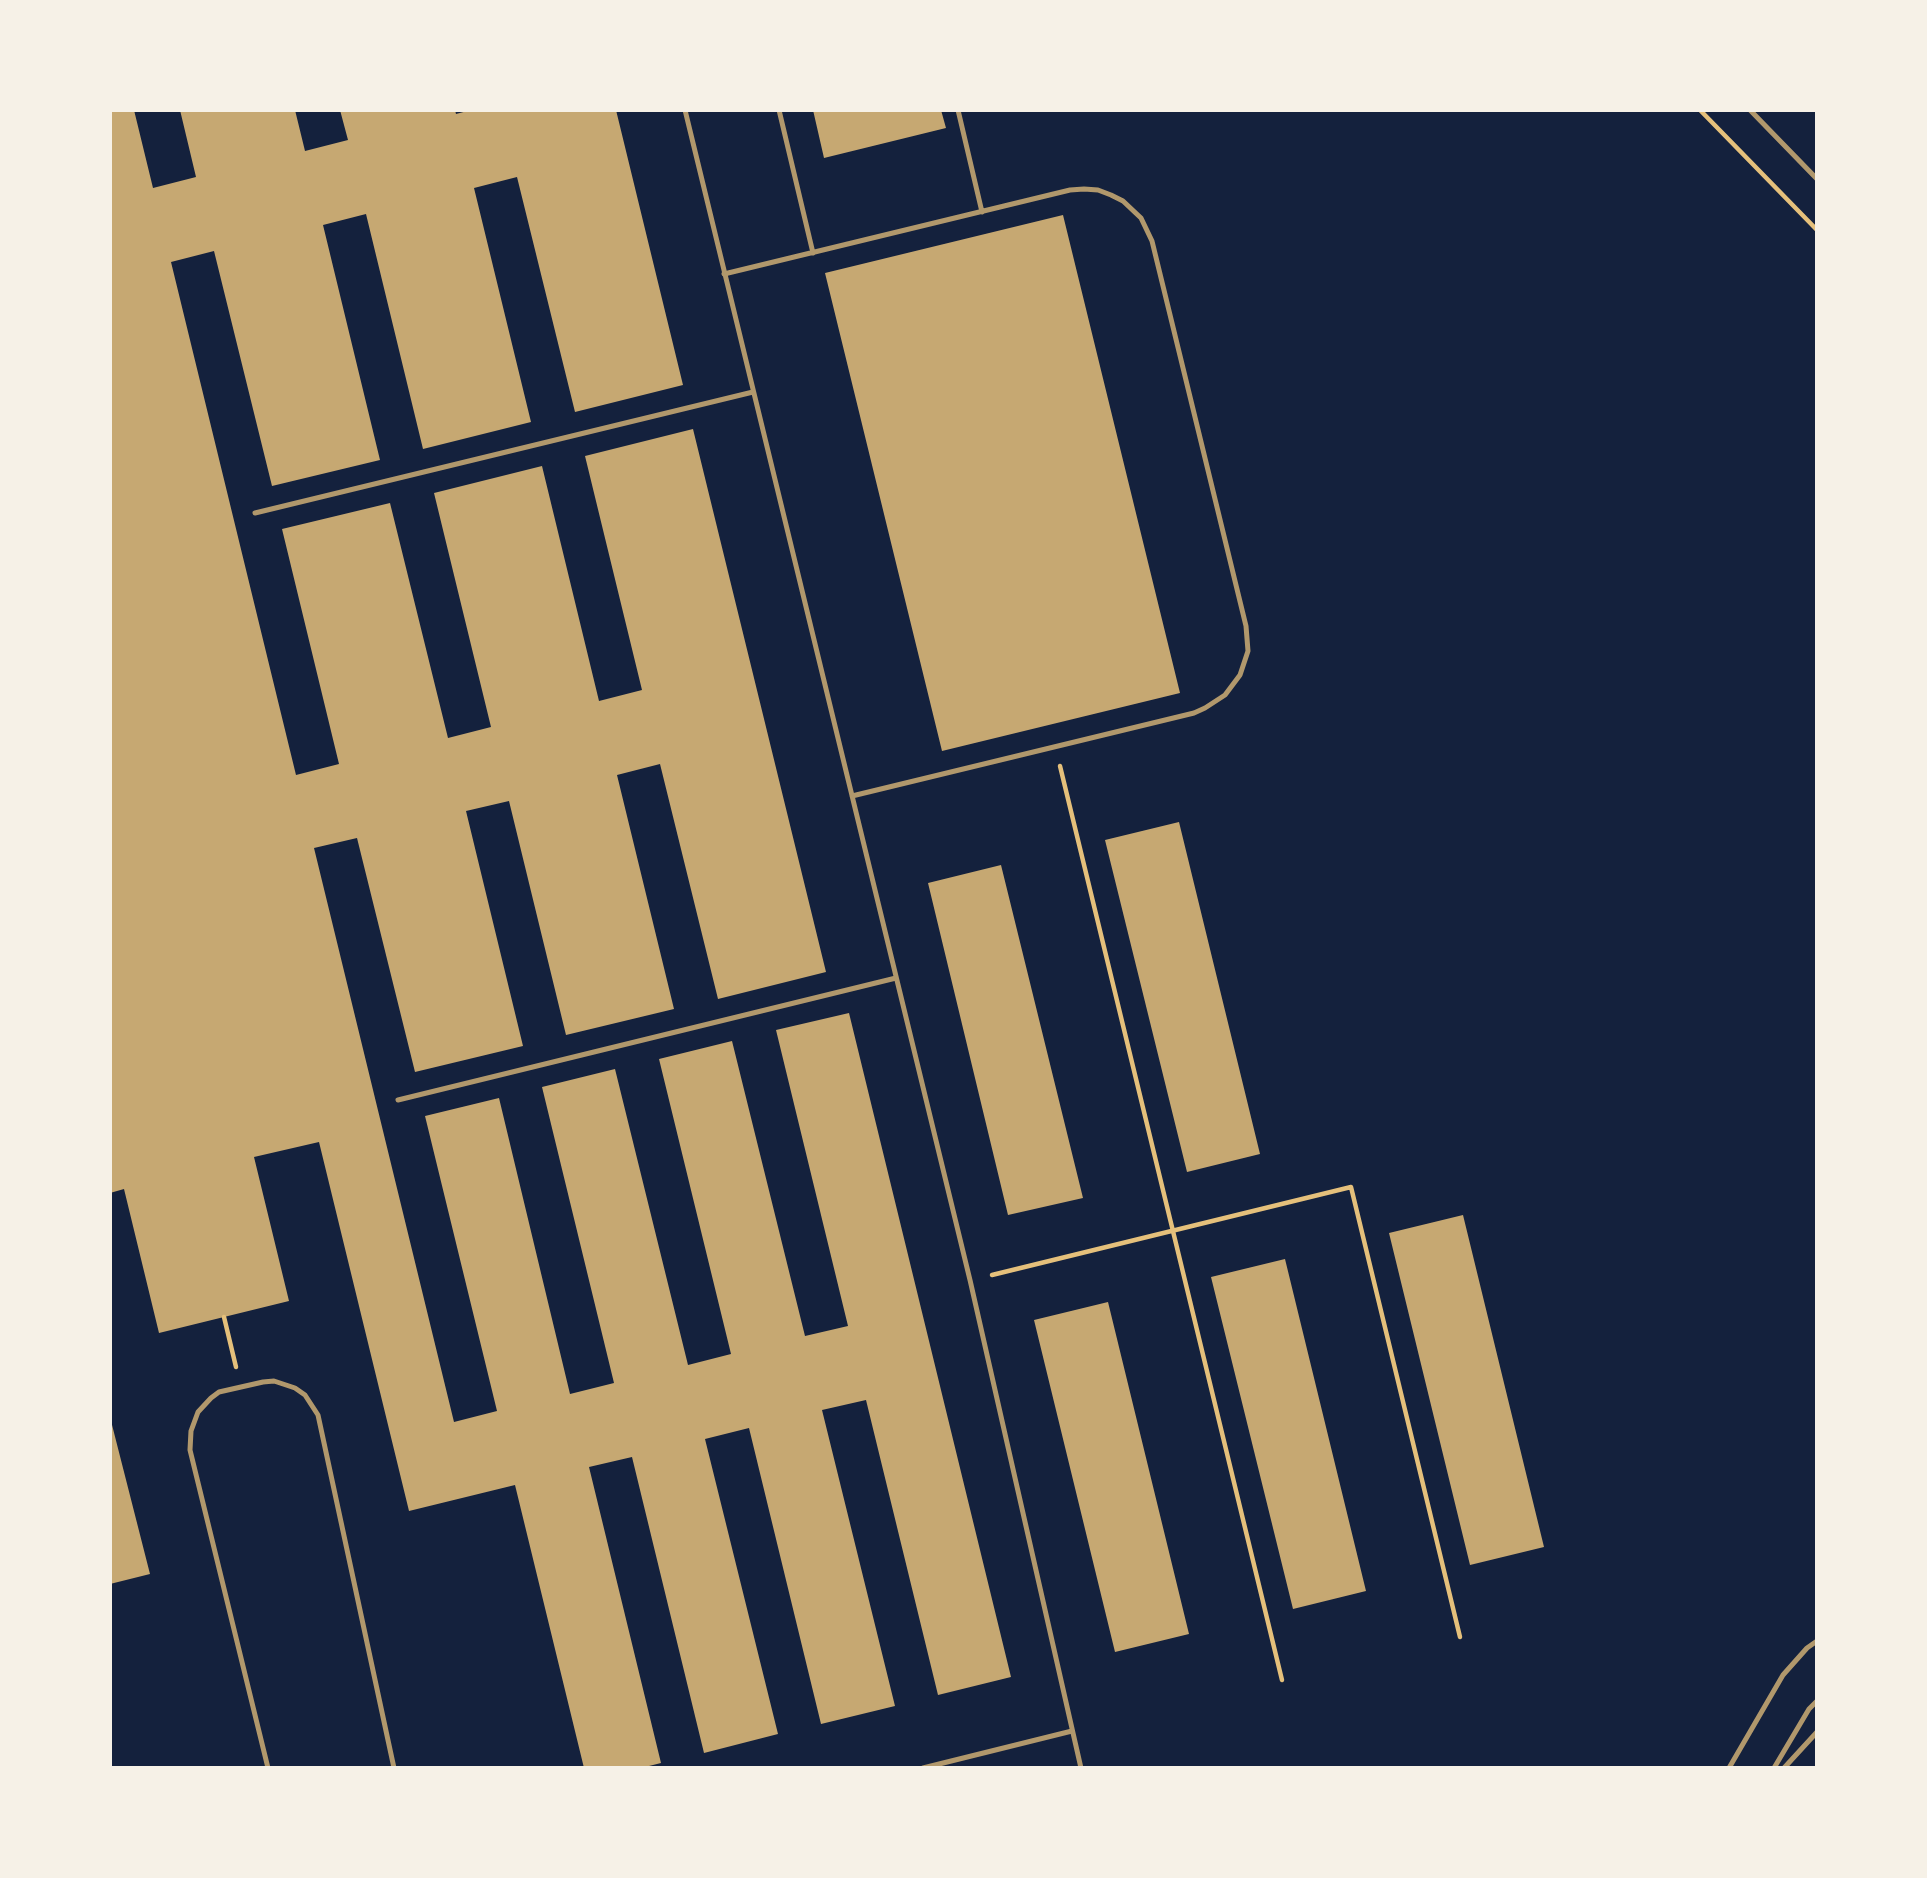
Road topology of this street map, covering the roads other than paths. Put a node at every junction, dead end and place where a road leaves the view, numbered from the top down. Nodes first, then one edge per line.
1 (685, 110) edge
2 (779, 110) edge
3 (958, 110) edge
4 (1750, 110) edge
5 (1817, 179) edge
6 (982, 212) junction
7 (813, 253) junction
8 (724, 274) junction
9 (753, 392) junction
10 (255, 513) dead end
11 (852, 796) junction
12 (896, 978) junction
13 (398, 1100) dead end
14 (1817, 1641) edge
15 (1817, 1701) edge
16 (1072, 1731) junction
17 (1817, 1732) edge
18 (268, 1768) edge
19 (394, 1768) edge
20 (923, 1768) edge
21 (1081, 1768) edge
22 (1729, 1768) edge
23 (1774, 1768) edge
24 (1784, 1768) edge

1 - 8 lane
2 - 7 lane
3 - 6 lane
4 - 5 lane
6 - 7 lane
6 - 11 lane
7 - 8 lane
8 - 9 lane
9 - 10 lane
9 - 11 lane
11 - 12 lane
12 - 13 lane
12 - 16 lane
14 - 22 lane
15 - 23 lane
16 - 20 lane
16 - 21 lane
17 - 24 lane
18 - 19 lane

